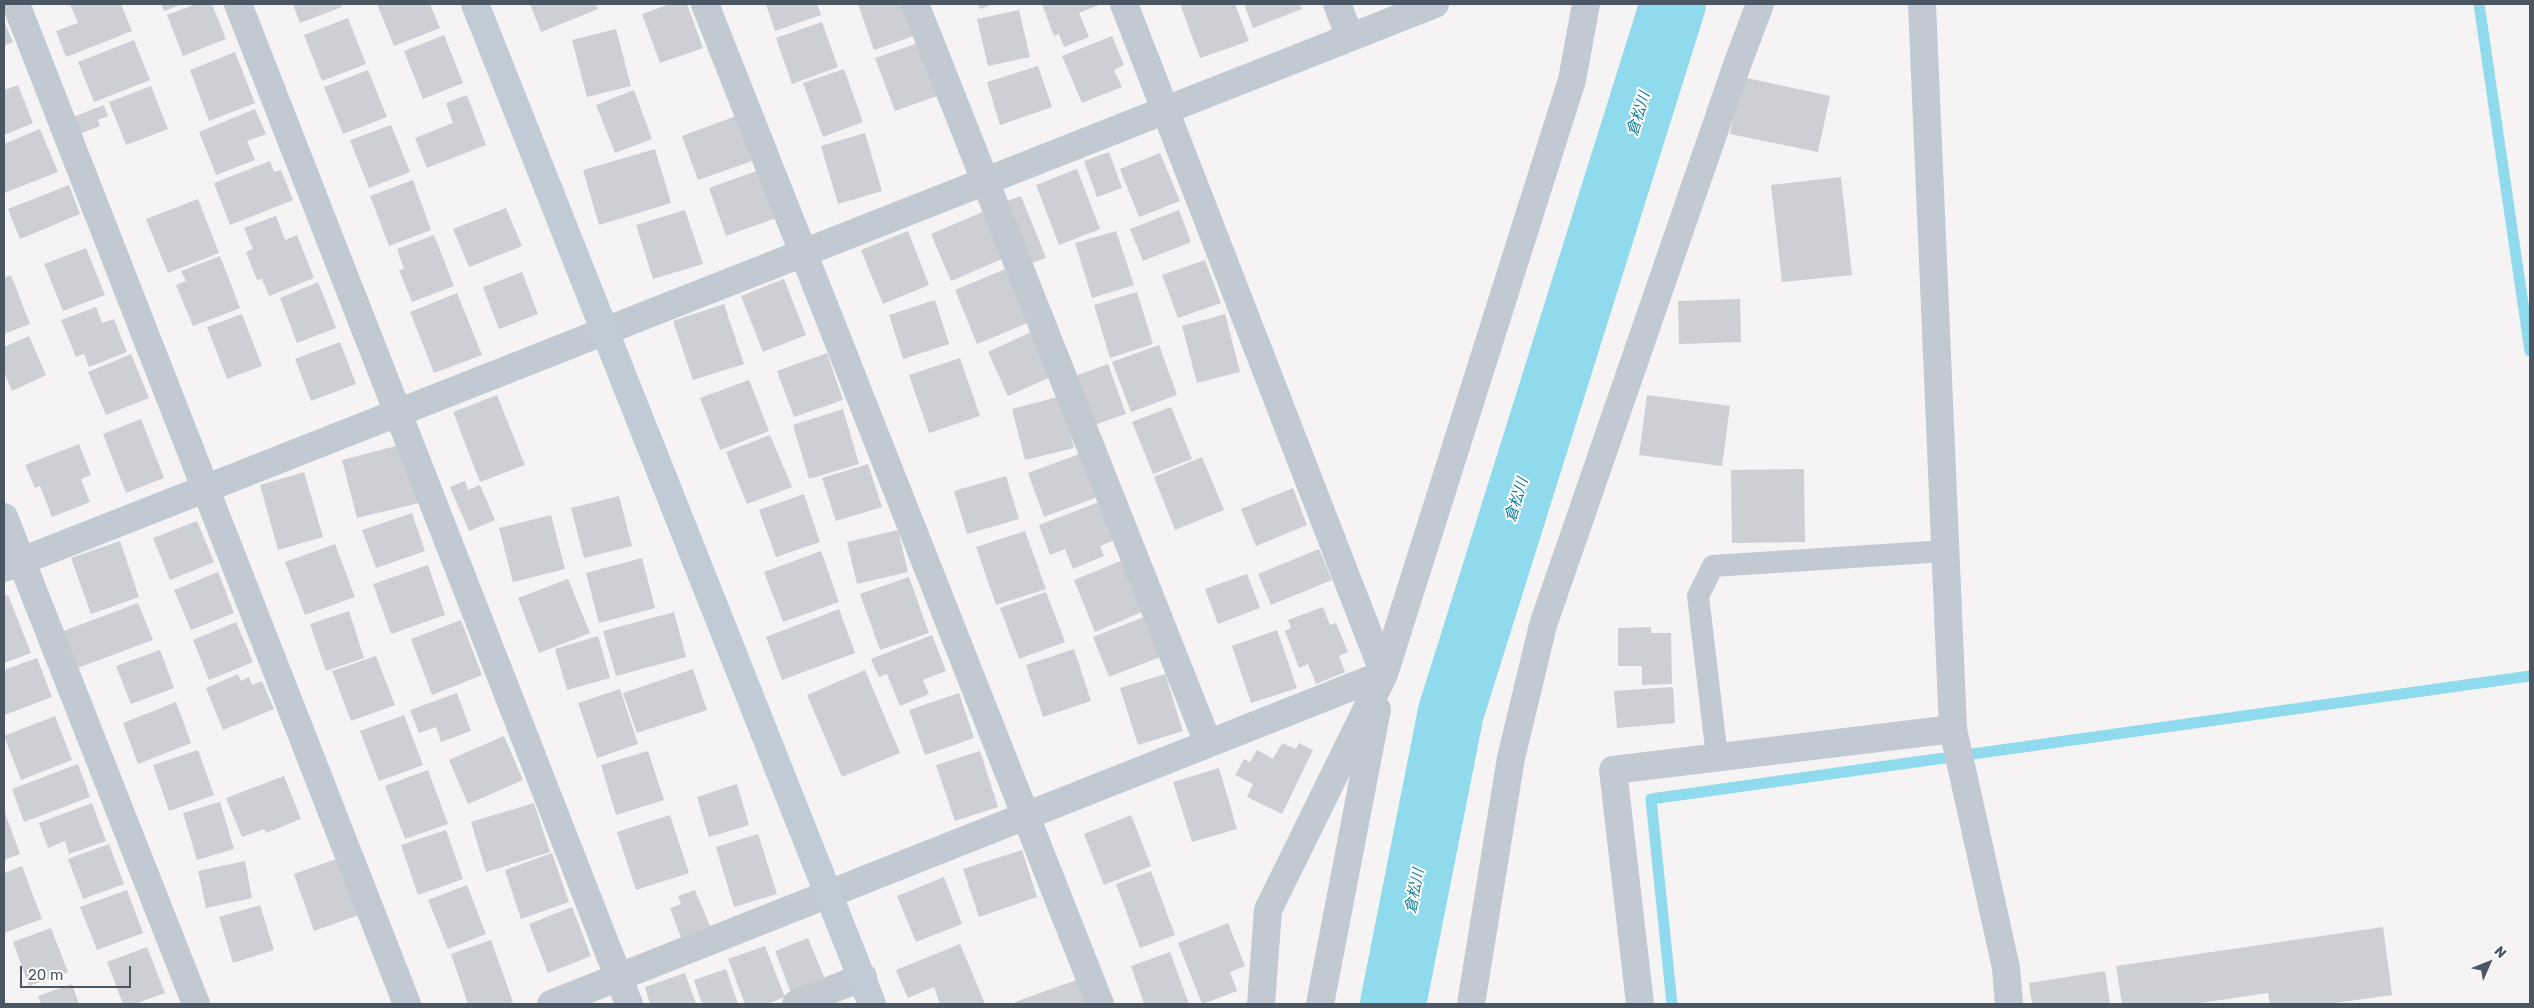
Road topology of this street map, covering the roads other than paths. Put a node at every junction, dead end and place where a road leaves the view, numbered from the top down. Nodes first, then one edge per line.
1 (16, 4) edge
2 (238, 4) edge
3 (475, 4) edge
4 (705, 4) edge
5 (915, 4) edge
6 (1124, 4) edge
7 (1337, 4) edge
8 (1435, 4) edge
9 (1586, 4) edge
10 (1760, 4) edge
11 (1922, 4) edge
12 (1350, 37) junction
13 (1165, 110) junction
14 (984, 180) junction
15 (802, 252) junction
16 (605, 330) junction
17 (397, 412) junction
18 (205, 489) junction
19 (4, 518) edge
20 (1945, 552) junction
21 (12, 564) edge
22 (1384, 674) junction
23 (1952, 729) junction
24 (1208, 743) junction
25 (1717, 758) junction
26 (1025, 816) junction
27 (829, 894) junction
28 (618, 977) junction
29 (863, 977) junction
30 (196, 1004) edge
31 (407, 1004) edge
32 (551, 1004) edge
33 (629, 1004) edge
34 (796, 1004) edge
35 (872, 1004) edge
36 (1100, 1004) edge
37 (1261, 1004) edge
38 (1320, 1004) edge
39 (1471, 1004) edge
40 (1640, 1004) edge
41 (2009, 1004) edge

1 - 18 street
2 - 17 street
3 - 16 street
4 - 15 street
5 - 14 street
6 - 13 street
7 - 12 street
8 - 12 street
9 - 22 street
10 - 39 street
11 - 20 street
12 - 13 street
13 - 14 street
13 - 22 street
14 - 15 street
14 - 24 street
15 - 16 street
15 - 26 street
16 - 17 street
16 - 27 street
17 - 18 street
17 - 28 street
18 - 21 street
18 - 31 street
19 - 21 street
20 - 23 street
20 - 25 lane
21 - 30 street
22 - 24 street
22 - 37 street
22 - 38 street
23 - 25 street
23 - 41 street
24 - 26 street
25 - 40 street
26 - 27 street
26 - 36 street
27 - 28 street
27 - 29 street
28 - 32 street
28 - 33 street
29 - 34 street
29 - 35 street

